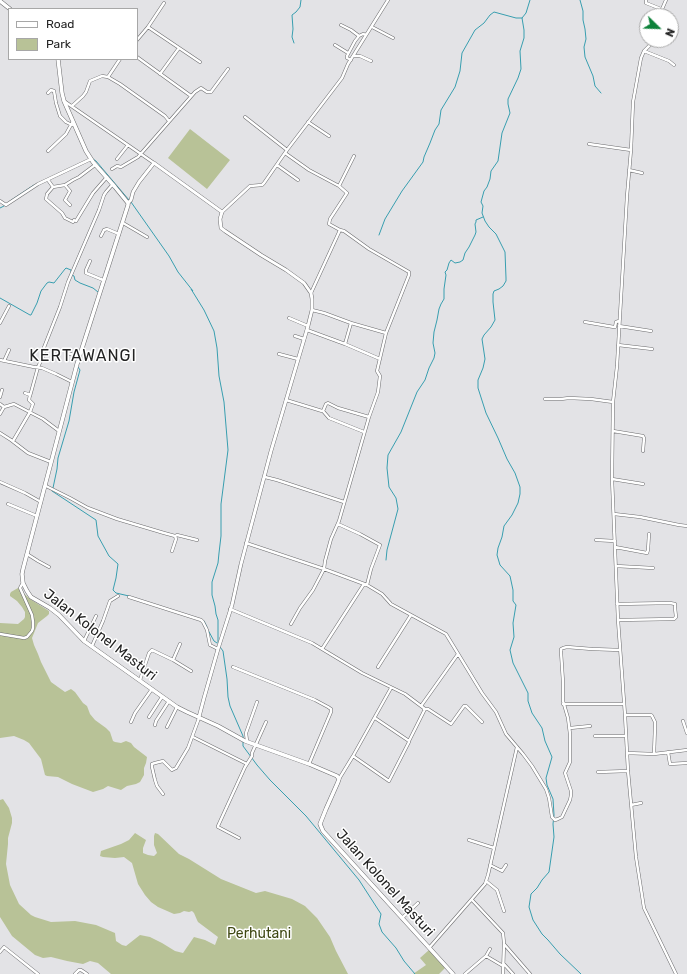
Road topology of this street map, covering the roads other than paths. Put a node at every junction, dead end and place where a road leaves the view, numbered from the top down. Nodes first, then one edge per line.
1 (388, 0) edge
2 (646, 0) edge
3 (0, 1) edge
4 (164, 3) dead end
5 (9, 8) edge
6 (658, 8) edge
7 (341, 25) dead end
8 (148, 26) junction
9 (372, 27) junction
10 (366, 35) junction
11 (359, 36) junction
12 (393, 38) dead end
13 (138, 39) edge
14 (335, 45) dead end
15 (179, 48) junction
16 (647, 48) edge
17 (644, 51) junction
18 (348, 52) junction
19 (354, 56) junction
20 (138, 58) edge
21 (58, 60) edge
22 (118, 60) edge
23 (351, 60) junction
24 (372, 61) dead end
25 (200, 62) dead end
26 (674, 65) dead end
27 (228, 69) dead end
28 (160, 74) junction
29 (108, 77) junction
30 (48, 92) dead end
31 (191, 96) junction
32 (64, 101) junction
33 (72, 106) junction
34 (245, 117) dead end
35 (169, 121) junction
36 (308, 122) junction
37 (73, 123) junction
38 (329, 136) dead end
39 (589, 144) dead end
40 (128, 145) junction
41 (287, 150) junction
42 (631, 150) junction
43 (48, 151) dead end
44 (285, 153) junction
45 (141, 154) junction
46 (354, 156) dead end
47 (91, 159) junction
48 (117, 159) dead end
49 (154, 163) junction
50 (95, 165) junction
51 (277, 165) junction
52 (112, 169) dead end
53 (629, 170) junction
54 (642, 173) dead end
55 (107, 177) junction
56 (48, 180) junction
57 (298, 180) dead end
58 (113, 184) junction
59 (65, 185) junction
60 (339, 186) junction
61 (53, 187) junction
62 (0, 201) edge
63 (129, 202) junction
64 (70, 205) dead end
65 (222, 212) junction
66 (123, 223) junction
67 (340, 230) junction
68 (119, 234) junction
69 (101, 236) dead end
70 (147, 238) dead end
71 (90, 261) dead end
72 (104, 280) junction
73 (311, 292) junction
74 (9, 306) dead end
75 (312, 310) junction
76 (289, 318) dead end
77 (619, 321) junction
78 (585, 322) dead end
79 (0, 323) edge
80 (351, 323) junction
81 (308, 326) junction
82 (619, 326) junction
83 (307, 330) junction
84 (651, 331) dead end
85 (386, 333) junction
86 (295, 336) dead end
87 (304, 339) junction
88 (345, 344) junction
89 (618, 345) junction
90 (652, 349) dead end
91 (9, 350) dead end
92 (68, 353) dead end
93 (279, 354) dead end
94 (80, 357) junction
95 (298, 359) junction
96 (0, 360) edge
97 (4, 360) junction
98 (380, 360) junction
99 (38, 367) junction
100 (72, 382) junction
101 (2, 390) dead end
102 (25, 393) dead end
103 (30, 396) junction
104 (0, 397) edge
105 (544, 399) dead end
106 (286, 400) junction
107 (613, 402) junction
108 (0, 404) edge
109 (4, 407) junction
110 (323, 411) junction
111 (30, 412) junction
112 (0, 414) edge
113 (369, 417) junction
114 (59, 431) junction
115 (613, 431) junction
116 (364, 432) junction
117 (0, 433) edge
118 (13, 441) junction
119 (643, 450) dead end
120 (51, 462) junction
121 (265, 477) junction
122 (612, 479) junction
123 (0, 482) edge
124 (643, 484) dead end
125 (46, 486) junction
126 (41, 502) junction
127 (344, 502) junction
128 (8, 504) dead end
129 (614, 514) junction
130 (37, 516) junction
131 (338, 524) junction
132 (687, 526) edge
133 (649, 534) dead end
134 (175, 536) junction
135 (197, 540) dead end
136 (596, 540) dead end
137 (615, 541) junction
138 (246, 543) junction
139 (615, 547) junction
140 (172, 551) dead end
141 (27, 554) junction
142 (616, 566) junction
143 (49, 567) dead end
144 (653, 568) dead end
145 (324, 569) junction
146 (23, 583) junction
147 (365, 585) junction
148 (118, 596) dead end
149 (129, 597) dead end
150 (617, 604) junction
151 (230, 609) junction
152 (411, 615) junction
153 (96, 616) dead end
154 (618, 620) junction
155 (291, 624) dead end
156 (0, 634) edge
157 (84, 641) junction
158 (180, 644) dead end
159 (92, 646) junction
160 (219, 646) junction
161 (322, 649) junction
162 (620, 650) junction
163 (458, 654) junction
164 (173, 660) junction
165 (378, 667) dead end
166 (234, 668) dead end
167 (191, 671) dead end
168 (140, 680) junction
169 (391, 688) junction
170 (152, 689) junction
171 (162, 697) junction
172 (169, 701) junction
173 (257, 702) dead end
174 (563, 704) junction
175 (624, 704) junction
176 (421, 706) junction
177 (177, 707) junction
178 (424, 709) junction
179 (625, 715) junction
180 (149, 717) dead end
181 (199, 717) junction
182 (375, 718) junction
183 (683, 721) dead end
184 (131, 722) dead end
185 (266, 722) dead end
186 (482, 722) dead end
187 (155, 725) dead end
188 (590, 726) dead end
189 (167, 727) dead end
190 (570, 728) junction
191 (687, 733) edge
192 (595, 736) dead end
193 (626, 736) junction
194 (193, 737) junction
195 (245, 740) junction
196 (409, 742) junction
197 (256, 745) junction
198 (517, 747) junction
199 (687, 750) edge
200 (668, 752) junction
201 (627, 753) junction
202 (654, 754) junction
203 (353, 756) junction
204 (687, 763) edge
205 (247, 764) junction
206 (310, 764) junction
207 (628, 771) junction
208 (598, 772) dead end
209 (339, 779) junction
210 (163, 794) dead end
211 (641, 803) dead end
212 (631, 805) junction
213 (239, 838) dead end
214 (469, 840) dead end
215 (494, 848) junction
216 (490, 865) junction
217 (506, 865) dead end
218 (486, 881) junction
219 (472, 900) junction
220 (418, 903) dead end
221 (504, 911) dead end
222 (402, 918) junction
223 (504, 944) junction
224 (429, 948) junction
225 (490, 949) dead end
226 (0, 952) edge
227 (486, 956) junction
228 (503, 964) junction
229 (38, 974) edge
230 (75, 974) edge
231 (87, 974) edge
232 (453, 974) edge
233 (465, 974) edge
234 (502, 974) edge
235 (513, 974) edge
236 (530, 974) edge
237 (676, 974) edge

1 - 9 street
2 - 6 street
3 - 5 main road
4 - 8 street
7 - 11 street
8 - 13 street
8 - 15 street
9 - 10 street
9 - 12 street
10 - 11 street
10 - 19 street
11 - 18 street
14 - 18 street
15 - 25 street
15 - 28 street
16 - 17 street
17 - 26 street
17 - 42 street
18 - 23 street
19 - 23 street
19 - 24 street
20 - 28 street
21 - 32 main road
22 - 29 street
23 - 36 street
27 - 31 street
28 - 31 street
29 - 33 street
29 - 35 street
30 - 37 street
31 - 35 street
32 - 33 street
32 - 37 main road
33 - 40 street
34 - 41 street
35 - 45 street
36 - 38 street
36 - 41 street
37 - 43 street
37 - 47 main road
39 - 42 street
40 - 45 street
40 - 48 street
41 - 44 street
42 - 53 street
44 - 51 street
44 - 60 street
45 - 49 street
45 - 52 street
46 - 60 street
47 - 50 main road
47 - 56 street
49 - 63 street
49 - 65 street
50 - 55 main road
50 - 59 street
51 - 57 street
51 - 65 street
53 - 54 street
53 - 77 street
55 - 58 main road
55 - 61 street
56 - 61 street
56 - 62 street
58 - 63 main road
58 - 99 street
59 - 61 street
59 - 64 street
60 - 67 street
63 - 66 main road
65 - 73 street
66 - 68 main road
66 - 70 street
67 - 73 street
67 - 85 street
68 - 69 street
68 - 72 main road
71 - 72 street
72 - 94 main road
73 - 75 street
74 - 79 street
75 - 80 street
75 - 81 street
76 - 81 street
77 - 78 street
77 - 82 street
80 - 85 street
80 - 88 street
81 - 83 street
82 - 84 street
82 - 89 street
83 - 87 street
83 - 88 street
85 - 98 street
86 - 87 street
87 - 95 street
88 - 98 street
89 - 90 street
89 - 107 street
91 - 97 street
92 - 94 street
93 - 95 street
94 - 100 main road
95 - 106 street
96 - 97 street
97 - 99 street
98 - 113 street
99 - 100 street
99 - 103 street
100 - 114 main road
101 - 104 street
102 - 103 street
103 - 111 street
105 - 107 street
106 - 110 street
106 - 121 street
107 - 115 street
108 - 109 street
109 - 111 street
109 - 112 street
110 - 113 street
110 - 116 street
111 - 114 street
111 - 118 street
113 - 116 street
114 - 120 main road
115 - 119 street
115 - 122 street
116 - 127 street
117 - 118 street
118 - 120 street
120 - 125 main road
121 - 127 street
121 - 138 street
122 - 124 street
122 - 129 street
123 - 126 street
125 - 126 main road
125 - 134 street
126 - 130 main road
127 - 131 street
128 - 130 street
129 - 132 street
129 - 137 street
130 - 141 main road
131 - 145 street
131 - 147 street
133 - 139 street
134 - 135 street
134 - 140 street
136 - 137 street
137 - 139 street
138 - 145 street
138 - 151 street
139 - 142 street
141 - 143 street
141 - 146 main road
142 - 144 street
142 - 150 street
145 - 147 street
145 - 155 street
146 - 156 street
146 - 157 main road, Jalan Kolonel Masturi
147 - 152 street
147 - 161 street
148 - 159 street
149 - 160 street
150 - 154 street
150 - 154 street
151 - 160 street
151 - 161 street
152 - 163 street
152 - 165 street
153 - 157 street
154 - 162 street
157 - 159 main road, Jalan Kolonel Masturi
158 - 164 street
159 - 168 main road, Jalan Kolonel Masturi
160 - 181 street
161 - 169 street
162 - 174 street
162 - 175 street
163 - 176 street
163 - 198 street
164 - 167 street
164 - 168 street
166 - 206 street
168 - 170 main road, Jalan Kolonel Masturi
169 - 176 street
169 - 182 street
170 - 171 main road, Jalan Kolonel Masturi
170 - 184 street
171 - 172 main road, Jalan Kolonel Masturi
171 - 180 street
172 - 177 main road, Jalan Kolonel Masturi
172 - 187 street
173 - 195 street
174 - 175 street
174 - 190 street
175 - 179 street
176 - 178 street
177 - 181 main road, Jalan Kolonel Masturi
177 - 189 street
178 - 186 street
178 - 196 street
179 - 193 street
179 - 202 street
181 - 194 street
181 - 195 main road, Jalan Kolonel Masturi
182 - 196 street
182 - 203 street
183 - 191 street
185 - 197 street
188 - 190 street
190 - 198 street
192 - 193 street
193 - 201 street
194 - 205 street
194 - 210 street
195 - 197 main road, Jalan Kolonel Masturi
196 - 203 street
197 - 205 street
197 - 206 main road, Jalan Kolonel Masturi
198 - 215 street
199 - 200 street
200 - 202 street
200 - 204 street
201 - 202 street
201 - 207 street
203 - 209 street
205 - 213 street
206 - 209 main road, Jalan Kolonel Masturi
207 - 208 street
207 - 212 street
209 - 222 main road, Jalan Kolonel Masturi
211 - 212 street
212 - 237 street
214 - 215 street
215 - 216 street
216 - 217 street
216 - 218 street
218 - 219 street
218 - 221 street
219 - 223 street
219 - 224 street
220 - 222 street
222 - 224 main road, Jalan Kolonel Masturi
223 - 228 street
223 - 236 street
224 - 232 main road, Jalan Kolonel Masturi
225 - 227 street
226 - 229 street
227 - 228 street
227 - 233 street
228 - 234 street
228 - 235 street
230 - 231 street

